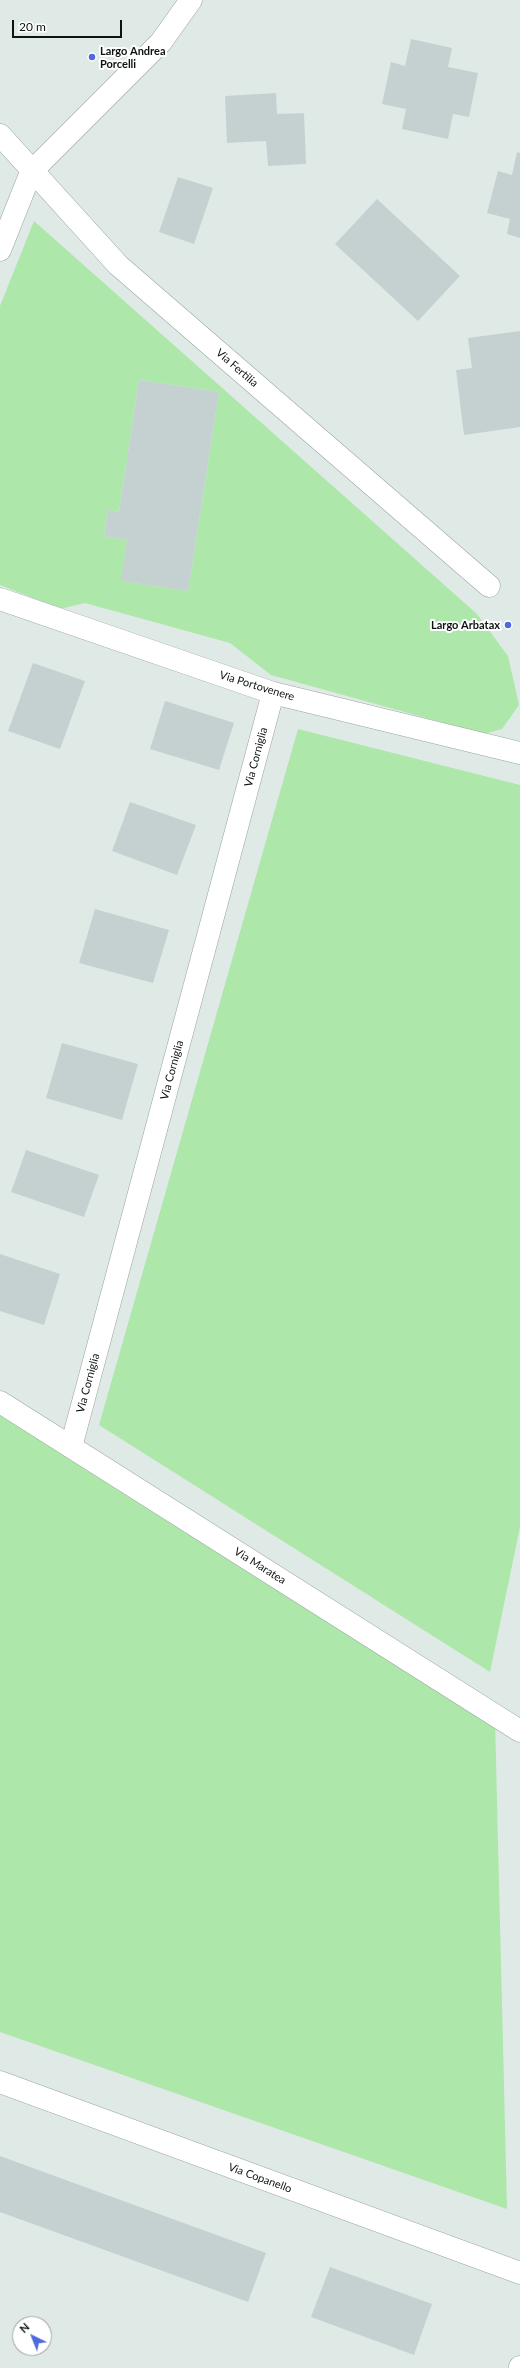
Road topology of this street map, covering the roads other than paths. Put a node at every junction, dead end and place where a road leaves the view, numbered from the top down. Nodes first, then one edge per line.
1 (191, 0) edge
2 (0, 135) edge
3 (31, 172) junction
4 (0, 250) edge
5 (489, 586) dead end
6 (0, 598) edge
7 (273, 693) junction
8 (520, 753) edge
9 (0, 1402) edge
10 (71, 1447) junction
11 (520, 1731) edge
12 (0, 2082) edge
13 (520, 2273) edge

1 - 3 street
2 - 3 street, Via Fertilia
3 - 4 street
3 - 5 street, Via Fertilia
6 - 7 street, Via Portovenere
7 - 8 street, Via Portovenere
7 - 10 street, Via Corniglia
9 - 10 street, Via Maratea
10 - 11 street, Via Maratea
12 - 13 street, Via Copanello

